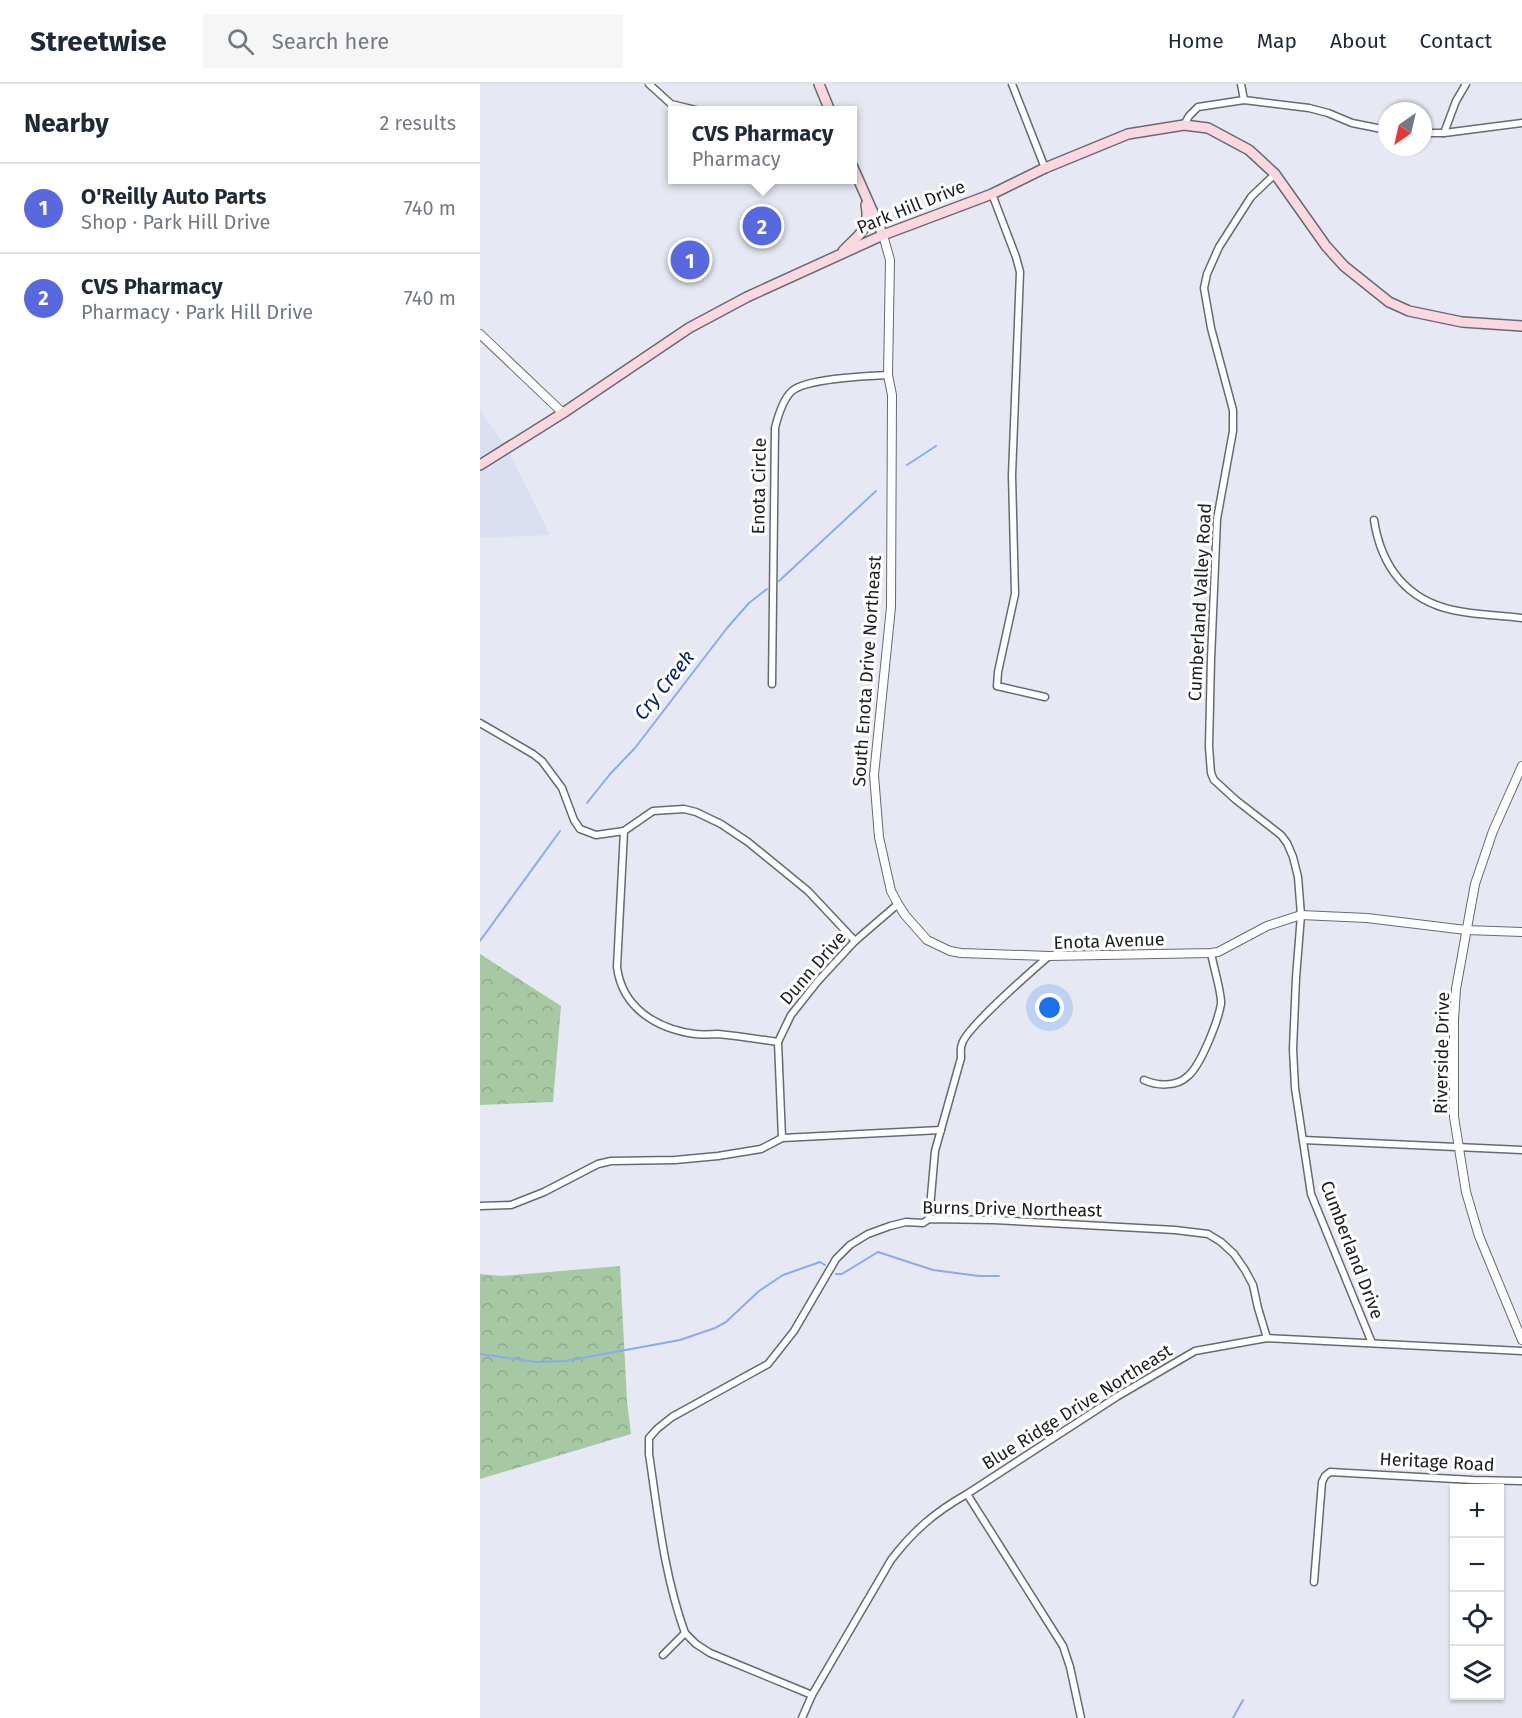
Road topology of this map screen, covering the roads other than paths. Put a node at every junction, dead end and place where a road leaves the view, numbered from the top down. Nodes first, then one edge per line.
1 (819, 84) edge
2 (1012, 84) edge
3 (1240, 84) edge
4 (1466, 84) edge
5 (653, 86) edge
6 (1244, 100) junction
7 (679, 106) edge
8 (828, 106) edge
9 (1522, 123) edge
10 (1184, 125) junction
11 (1378, 128) edge
12 (1432, 133) edge
13 (1444, 133) junction
14 (1045, 168) junction
15 (1275, 174) junction
16 (857, 177) edge
17 (864, 194) junction
18 (992, 194) junction
19 (883, 235) junction
20 (841, 254) junction
21 (1522, 326) edge
22 (480, 334) edge
23 (888, 375) junction
24 (563, 413) junction
25 (480, 465) edge
26 (1374, 520) dead end
27 (1522, 618) edge
28 (772, 684) dead end
29 (1045, 697) dead end
30 (480, 723) edge
31 (1522, 766) edge
32 (624, 831) junction
33 (898, 904) junction
34 (1301, 915) junction
35 (1466, 930) junction
36 (1522, 932) edge
37 (855, 941) junction
38 (1211, 953) junction
39 (1049, 956) junction
40 (778, 1042) junction
41 (1144, 1080) dead end
42 (941, 1130) junction
43 (782, 1138) junction
44 (1303, 1140) junction
45 (1460, 1146) junction
46 (1522, 1150) edge
47 (480, 1206) edge
48 (929, 1219) junction
49 (1267, 1338) junction
50 (1522, 1340) edge
51 (1372, 1343) junction
52 (1522, 1351) edge
53 (1522, 1481) edge
54 (967, 1494) junction
55 (1314, 1582) dead end
56 (685, 1633) junction
57 (663, 1655) dead end
58 (813, 1695) junction
59 (802, 1718) edge
60 (1081, 1718) edge

1 - 8 main road
2 - 14 street
3 - 6 street
4 - 13 street
5 - 7 street
6 - 10 street
6 - 11 street
9 - 13 street
10 - 14 main road, Park Hill Drive
10 - 15 main road, Park Hill Drive
12 - 13 street
14 - 18 main road, Park Hill Drive
15 - 21 main road, Park Hill Drive
15 - 34 street, Cumberland Valley Road
16 - 17 main road, South Enota Drive Northeast
17 - 19 main road, South Enota Drive Northeast
17 - 20 main road
18 - 19 main road, Park Hill Drive
18 - 29 street
19 - 20 main road, Park Hill Drive
19 - 23 street, South Enota Drive Northeast
20 - 24 main road, Park Hill Drive
22 - 24 street
23 - 28 street, Enota Circle
23 - 33 street, South Enota Drive Northeast
24 - 25 main road, Park Hill Drive
26 - 27 street
30 - 32 street
31 - 35 street, Riverside Drive
32 - 37 street
32 - 40 street
33 - 37 street, Dunn Drive
33 - 39 street, South Enota Drive Northeast
34 - 35 street
34 - 38 street, Enota Avenue
34 - 44 street, Cumberland Drive
35 - 36 street
35 - 45 street, Riverside Drive
37 - 40 street, Dunn Drive
38 - 39 street, Enota Avenue
38 - 41 street
39 - 42 street, Enota Avenue
40 - 43 street, Dunn Drive
42 - 43 street
42 - 48 street, Enota Avenue
43 - 47 street
44 - 45 street
44 - 51 street, Cumberland Drive
45 - 46 street
45 - 50 street, Riverside Drive
48 - 49 street, Burns Drive Northeast
48 - 56 street, Burns Drive Northeast
49 - 51 street, Blue Ridge Drive Northeast
49 - 54 street, Blue Ridge Drive Northeast
51 - 52 street, Blue Ridge Drive Northeast
53 - 55 street, Heritage Road
54 - 58 street, Blue Ridge Drive Northeast
54 - 60 street
56 - 57 street
56 - 58 street
58 - 59 street, Blue Ridge Drive Northeast

